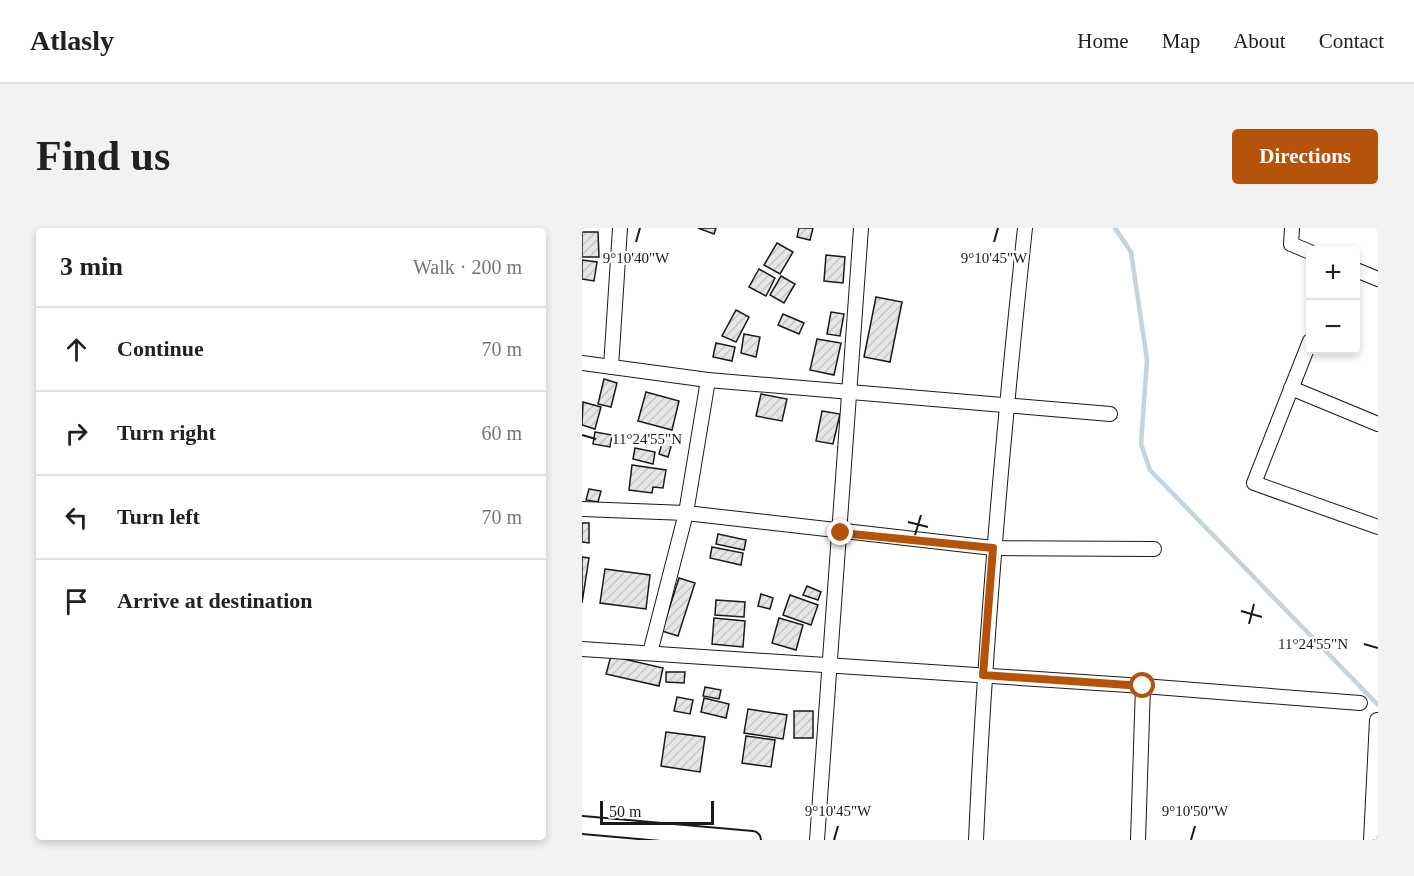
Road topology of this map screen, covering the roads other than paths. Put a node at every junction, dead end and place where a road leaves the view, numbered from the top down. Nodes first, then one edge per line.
1 (620, 228) edge
2 (861, 228) edge
3 (1025, 228) edge
4 (1293, 228) edge
5 (1306, 250) edge
6 (1360, 272) edge
7 (1378, 279) edge
8 (1306, 353) edge
9 (582, 363) edge
10 (611, 367) junction
11 (708, 380) junction
12 (1291, 388) junction
13 (850, 392) junction
14 (1005, 406) junction
15 (1110, 414) dead end
16 (1378, 424) edge
17 (582, 509) edge
18 (686, 513) junction
19 (1378, 527) edge
20 (841, 533) junction
21 (993, 548) junction
22 (1154, 549) dead end
23 (582, 649) edge
24 (650, 653) junction
25 (830, 665) junction
26 (983, 675) junction
27 (1143, 686) junction
28 (1360, 703) dead end
29 (1377, 720) edge
30 (582, 825) edge
31 (671, 836) edge
32 (752, 840) edge
33 (817, 840) edge
34 (976, 840) edge
35 (1138, 840) edge
36 (1371, 840) edge

1 - 10 street
2 - 13 street
3 - 14 street
4 - 5 street
6 - 7 street
8 - 12 street
9 - 10 street
10 - 11 street
11 - 13 street
11 - 18 street
12 - 16 street
12 - 19 street
13 - 14 street
13 - 20 street
14 - 15 street
14 - 21 street
17 - 18 street
18 - 20 street
18 - 24 street
20 - 21 street
20 - 25 street
21 - 22 street
21 - 26 street
23 - 24 street
24 - 25 street
25 - 26 street
25 - 33 street
26 - 27 street
26 - 34 street
27 - 28 street
27 - 35 street
29 - 36 street
30 - 31 street
31 - 32 street

